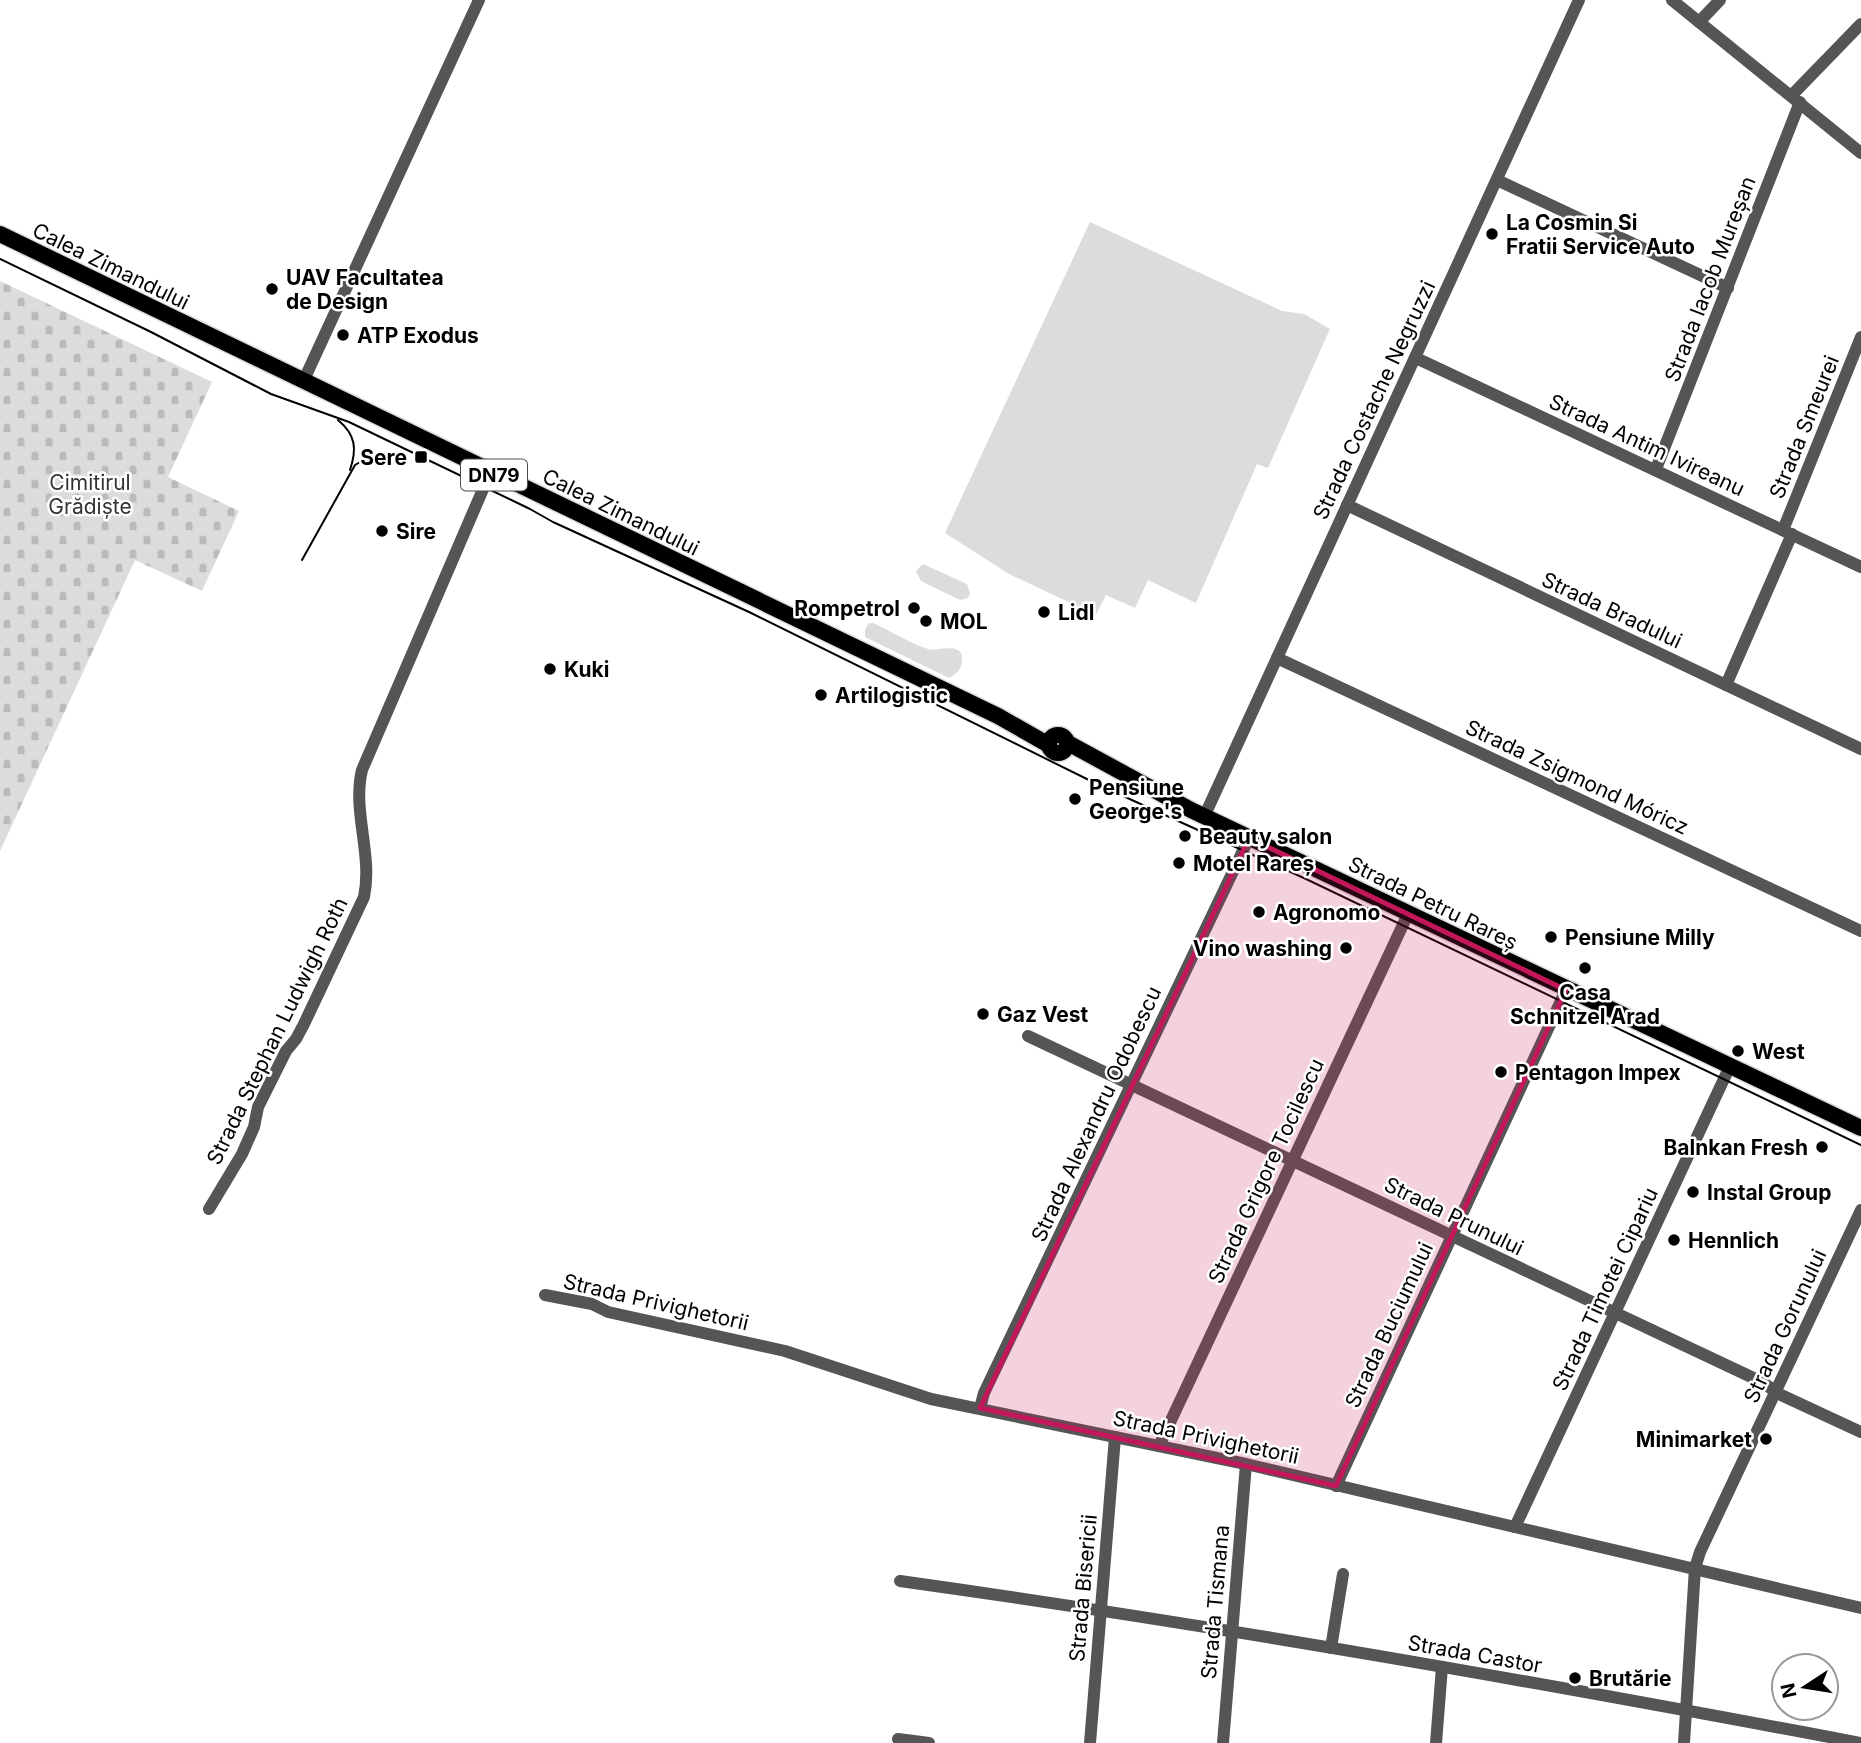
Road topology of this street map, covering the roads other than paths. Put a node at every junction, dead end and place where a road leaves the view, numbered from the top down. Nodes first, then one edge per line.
1 (479, 0) edge
2 (1579, 0) edge
3 (1672, 0) edge
4 (1720, 0) edge
5 (1699, 22) junction
6 (1861, 24) edge
7 (1796, 98) junction
8 (1861, 153) edge
9 (1497, 180) junction
10 (0, 234) edge
11 (1728, 288) junction
12 (1861, 338) edge
13 (1416, 358) junction
14 (303, 382) junction
15 (1656, 470) junction
16 (490, 473) junction
17 (1347, 505) junction
18 (1787, 532) junction
19 (1861, 567) edge
20 (1277, 658) junction
21 (1726, 685) junction
22 (1861, 749) edge
23 (1141, 785) joint
24 (1204, 817) junction
25 (1249, 838) junction
26 (1408, 914) junction
27 (1861, 931) edge
28 (1566, 990) junction
29 (1028, 1036) dead end
30 (1730, 1066) junction
31 (1130, 1084) junction
32 (1861, 1128) edge
33 (1292, 1160) junction
34 (209, 1209) dead end
35 (1861, 1210) edge
36 (1451, 1237) junction
37 (545, 1295) dead end
38 (1614, 1314) junction
39 (1775, 1392) junction
40 (980, 1408) junction
41 (1861, 1432) edge
42 (1115, 1437) junction
43 (1159, 1446) junction
44 (1246, 1464) junction
45 (1336, 1486) junction
46 (1515, 1527) junction
47 (1695, 1568) junction
48 (1343, 1574) dead end
49 (900, 1581) dead end
50 (1861, 1608) edge
51 (1100, 1609) junction
52 (1231, 1630) junction
53 (1331, 1648) junction
54 (1442, 1667) junction
55 (1687, 1710) junction
56 (898, 1739) dead end
57 (1861, 1742) edge
58 (929, 1743) edge
59 (1090, 1743) edge
60 (1223, 1743) edge
61 (1436, 1743) edge
62 (1684, 1743) edge

1 - 14 street
2 - 9 street, Strada Costache Negruzzi
3 - 5 street
4 - 5 street
5 - 7 street
6 - 7 street, Strada Iacob Mureșan
7 - 8 street
7 - 11 street, Strada Iacob Mureșan
9 - 11 street
9 - 13 street, Strada Costache Negruzzi
10 - 14 main road, Calea Zimandului / DN79
11 - 15 street, Strada Iacob Mureșan
12 - 18 street, Strada Smeurei
13 - 15 street, Strada Antim Ivireanu
13 - 17 street, Strada Costache Negruzzi
14 - 16 main road, Calea Zimandului / DN79
15 - 18 street, Strada Antim Ivireanu
16 - 23 main road, Calea Zimandului / DN79
16 - 34 street, Strada Stephan Ludwigh Roth
17 - 20 street, Strada Costache Negruzzi
17 - 21 street, Strada Bradului
18 - 19 street, Strada Antim Ivireanu
18 - 21 street, Strada Smeurei
20 - 24 street, Strada Costache Negruzzi
20 - 27 street, Strada Zsigmond Móricz
21 - 22 street, Strada Bradului
23 - 24 main road, Strada Petru Rareș / DN79
24 - 25 main road, Strada Petru Rareș / DN79
25 - 26 main road, Strada Petru Rareș / DN79
25 - 31 street, Strada Alexandru Odobescu
26 - 28 main road, Strada Petru Rareș / DN79
26 - 33 street, Strada Grigore Tocilescu
28 - 30 main road, Strada Petru Rareș / DN79
28 - 36 street, Strada Buciumului
29 - 31 street, Strada Prunului
30 - 32 main road, Strada Petru Rareș / DN79
30 - 38 street, Strada Timotei Cipariu
31 - 33 street, Strada Prunului
31 - 40 street, Strada Alexandru Odobescu
33 - 36 street, Strada Prunului
33 - 43 street, Strada Grigore Tocilescu
35 - 39 street, Strada Gorunului
36 - 38 street, Strada Prunului
36 - 45 street, Strada Buciumului
37 - 40 street, Strada Privighetorii
38 - 39 street, Strada Prunului
38 - 46 street, Strada Timotei Cipariu
39 - 41 street, Strada Prunului
39 - 47 street, Strada Gorunului
40 - 42 street, Strada Privighetorii
42 - 43 street, Strada Privighetorii
42 - 51 street, Strada Bisericii
43 - 44 street, Strada Privighetorii
44 - 45 street, Strada Privighetorii
44 - 52 street, Strada Tismana
45 - 46 street, Strada Privighetorii
46 - 47 street, Strada Privighetorii
47 - 50 street, Strada Privighetorii
47 - 55 street, Strada Gorunului
48 - 53 street
49 - 51 street, Strada Castor
51 - 52 street, Strada Castor
51 - 59 street, Strada Bisericii
52 - 53 street, Strada Castor
52 - 60 street, Strada Tismana
53 - 54 street, Strada Castor
54 - 55 street, Strada Castor
54 - 61 street
55 - 57 street, Strada Castor
55 - 62 street, Strada Gorunului
56 - 58 street

